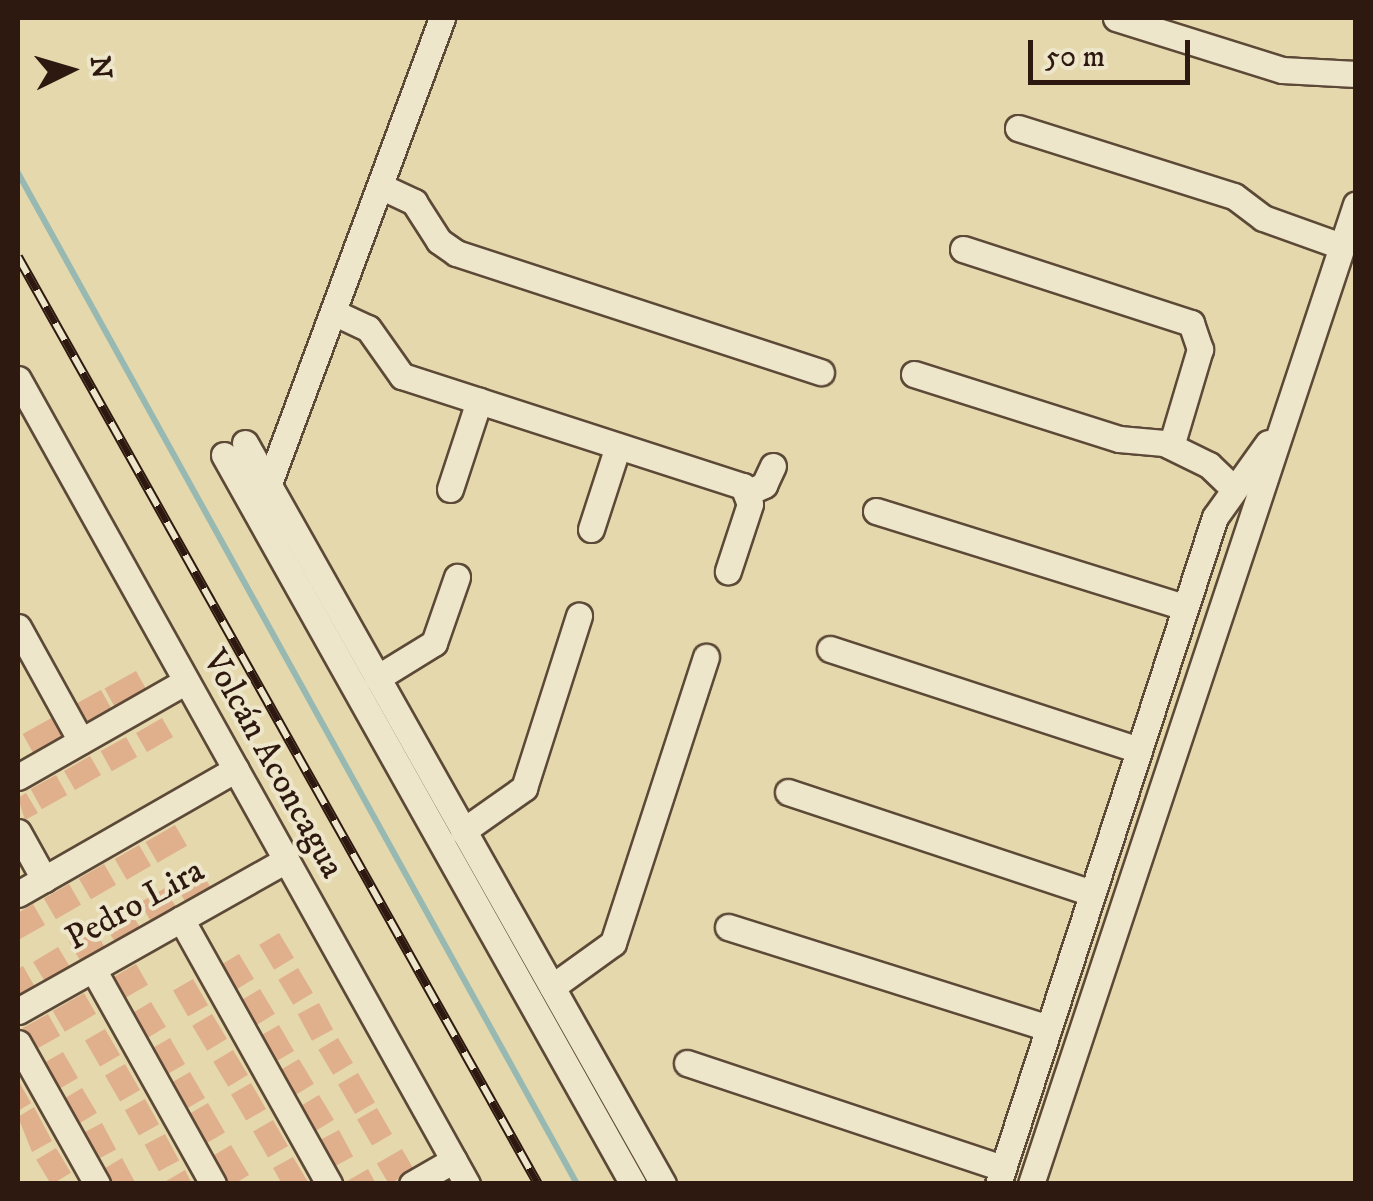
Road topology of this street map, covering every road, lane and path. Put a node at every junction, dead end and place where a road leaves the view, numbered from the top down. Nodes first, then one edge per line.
1 (442, 18) edge
2 (1116, 18) edge
3 (1356, 74) edge
4 (1018, 128) dead end
5 (380, 186) junction
6 (1356, 204) edge
7 (1341, 246) junction
8 (964, 249) dead end
9 (334, 312) junction
10 (821, 372) dead end
11 (914, 374) dead end
12 (18, 380) edge
13 (479, 401) junction
14 (26, 415) edge
15 (1277, 432) junction
16 (618, 446) junction
17 (1171, 446) junction
18 (772, 466) dead end
19 (1231, 486) junction
20 (269, 487) junction
21 (450, 488) dead end
22 (749, 492) junction
23 (255, 511) junction
24 (876, 511) dead end
25 (591, 530) dead end
26 (728, 571) dead end
27 (458, 577) dead end
28 (1186, 607) junction
29 (579, 616) dead end
30 (18, 627) edge
31 (830, 649) dead end
32 (706, 657) dead end
33 (377, 678) junction
34 (186, 681) junction
35 (81, 741) junction
36 (1138, 750) junction
37 (236, 770) junction
38 (18, 777) edge
39 (788, 792) dead end
40 (463, 831) junction
41 (18, 832) edge
42 (286, 860) junction
43 (44, 879) junction
44 (1092, 892) junction
45 (18, 894) edge
46 (181, 920) junction
47 (728, 928) dead end
48 (93, 969) junction
49 (552, 987) junction
50 (18, 1011) edge
51 (1048, 1028) junction
52 (18, 1043) edge
53 (686, 1064) dead end
54 (454, 1160) junction
55 (1000, 1176) edge
56 (97, 1184) edge
57 (213, 1184) edge
58 (329, 1184) edge
59 (412, 1184) edge
60 (467, 1184) edge
61 (633, 1184) edge
62 (663, 1184) edge
63 (1031, 1184) edge

1 - 5 street
2 - 3 street
4 - 7 street
5 - 9 street
5 - 10 street
6 - 7 street
7 - 15 street
8 - 17 street
9 - 13 street
9 - 20 street
11 - 17 street
12 - 14 street, Volcán Aconcagua
13 - 16 street
13 - 21 street
14 - 34 street, Volcán Aconcagua
15 - 19 street
15 - 63 street
16 - 22 street
16 - 25 street
17 - 19 street
18 - 22 street
19 - 28 street
20 - 23 street
20 - 23 street
20 - 33 street
22 - 26 street
23 - 61 street
24 - 28 street
27 - 33 street
28 - 36 street
29 - 40 street
30 - 35 street
31 - 36 street
32 - 49 street
33 - 40 street
34 - 35 street
34 - 37 street, Volcán Aconcagua
35 - 38 street
36 - 44 street
37 - 42 street, Volcán Aconcagua
37 - 43 street
39 - 44 street
40 - 49 street
41 - 43 street
42 - 46 street, Pedro Lira
42 - 54 street, Volcán Aconcagua
43 - 45 street
44 - 51 street
46 - 48 street, Pedro Lira
46 - 58 street
47 - 51 street
48 - 50 street, Pedro Lira
48 - 57 street
49 - 62 street
51 - 55 street
52 - 56 street
53 - 55 street
54 - 59 street
54 - 60 street, Volcán Aconcagua

